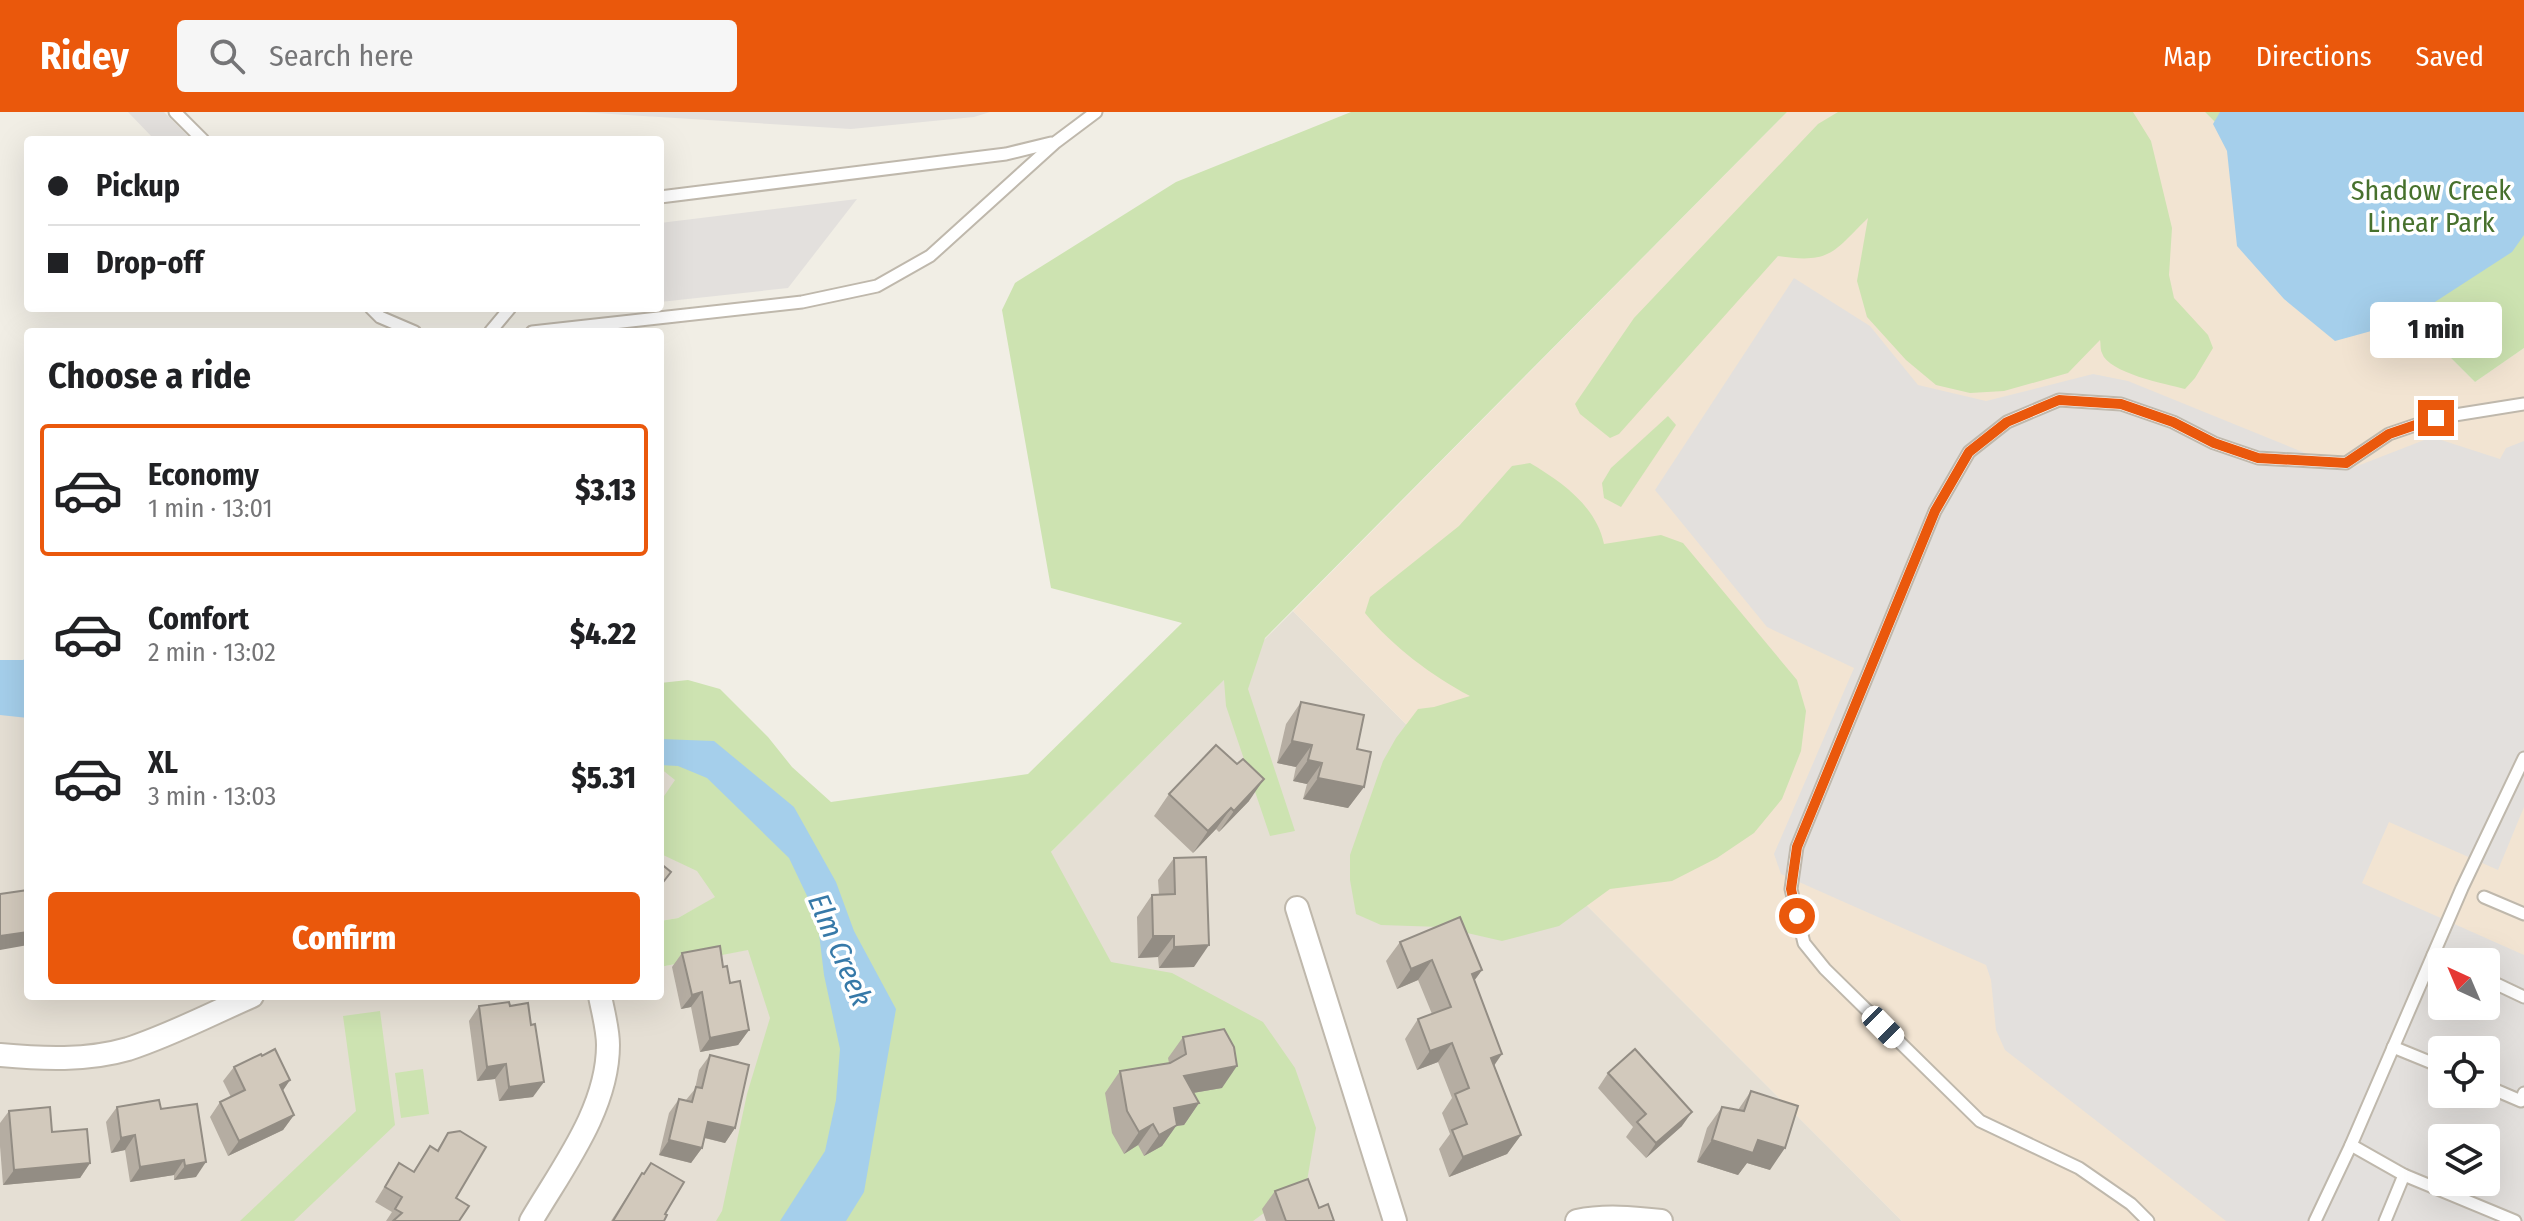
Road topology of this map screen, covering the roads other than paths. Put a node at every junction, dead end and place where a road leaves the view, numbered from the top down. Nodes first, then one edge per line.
1 (175, 112) edge
2 (1096, 112) edge
3 (199, 136) edge
4 (1056, 142) junction
5 (664, 197) edge
6 (375, 312) edge
7 (507, 312) edge
8 (406, 328) edge
9 (493, 328) edge
10 (568, 328) edge
11 (2524, 404) edge
12 (2524, 758) edge
13 (2484, 897) dead end
14 (1297, 908) dead end
15 (2524, 914) edge
16 (2436, 948) edge
17 (2428, 966) edge
18 (2500, 986) edge
19 (2524, 997) edge
20 (243, 1000) edge
21 (601, 1000) edge
22 (2393, 1047) junction
23 (0, 1055) edge
24 (2428, 1061) edge
25 (2500, 1092) edge
26 (2524, 1093) edge
27 (2351, 1145) junction
28 (2404, 1175) junction
29 (531, 1221) edge
30 (1395, 1221) edge
31 (1577, 1221) edge
32 (1661, 1221) edge
33 (2148, 1221) edge
34 (2315, 1221) edge
35 (2385, 1221) edge
36 (2515, 1221) edge

1 - 3 lane
2 - 4 lane
4 - 5 lane
4 - 10 lane
6 - 8 lane
7 - 9 lane
11 - 33 lane
12 - 16 lane
13 - 15 lane
14 - 30 street
17 - 22 lane
18 - 19 lane
20 - 23 street
21 - 29 street
22 - 24 lane
22 - 27 lane
25 - 26 lane
27 - 28 lane
27 - 34 lane
28 - 35 lane
28 - 36 lane
31 - 32 street

